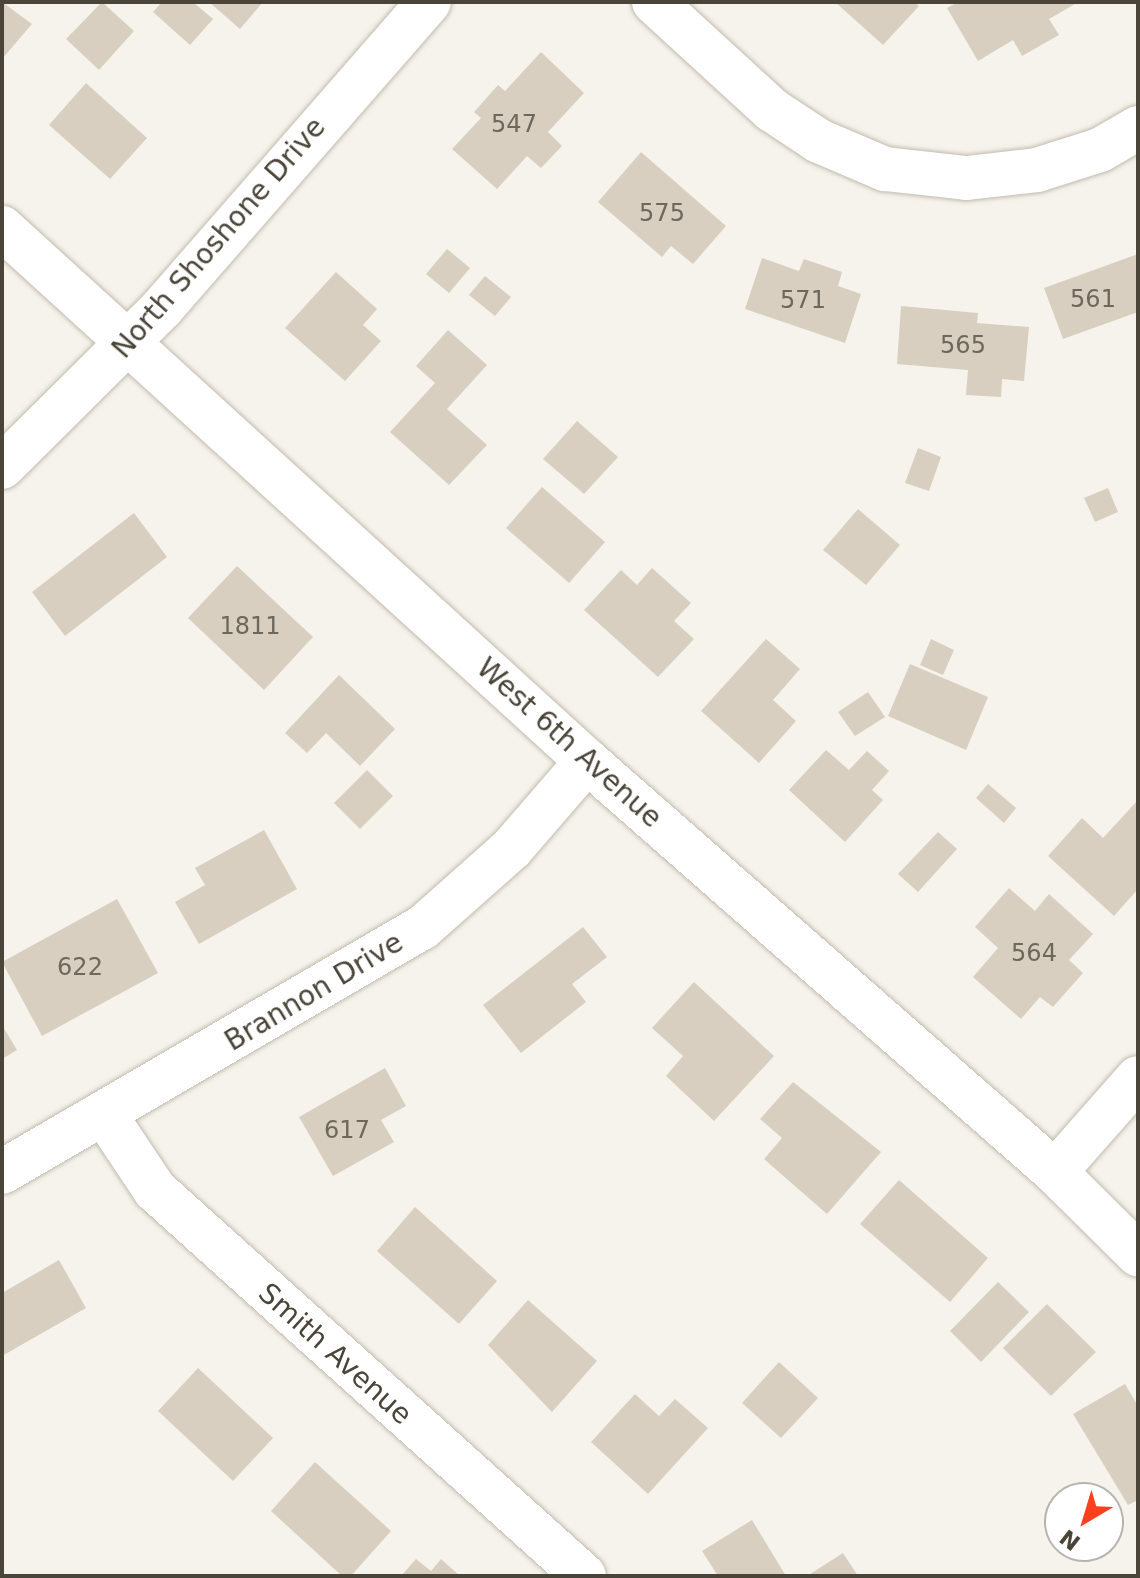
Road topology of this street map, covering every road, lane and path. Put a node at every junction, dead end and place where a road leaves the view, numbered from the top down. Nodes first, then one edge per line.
1 (429, 2) edge
2 (654, 2) edge
3 (1138, 128) edge
4 (2, 228) edge
5 (128, 344) junction
6 (2, 467) edge
7 (587, 761) junction
8 (1138, 1078) edge
9 (105, 1115) junction
10 (2, 1172) edge
11 (1055, 1172) junction
12 (1138, 1254) edge
13 (584, 1576) edge

1 - 5 street, North Shoshone Drive
2 - 3 street
4 - 5 street, West 6th Avenue
5 - 6 street, North Shoshone Drive
5 - 7 street, West 6th Avenue
7 - 9 street, Brannon Drive
7 - 11 street, West 6th Avenue
8 - 11 street
9 - 10 street, Brannon Drive
9 - 13 street, Smith Avenue
11 - 12 street, West 6th Avenue

